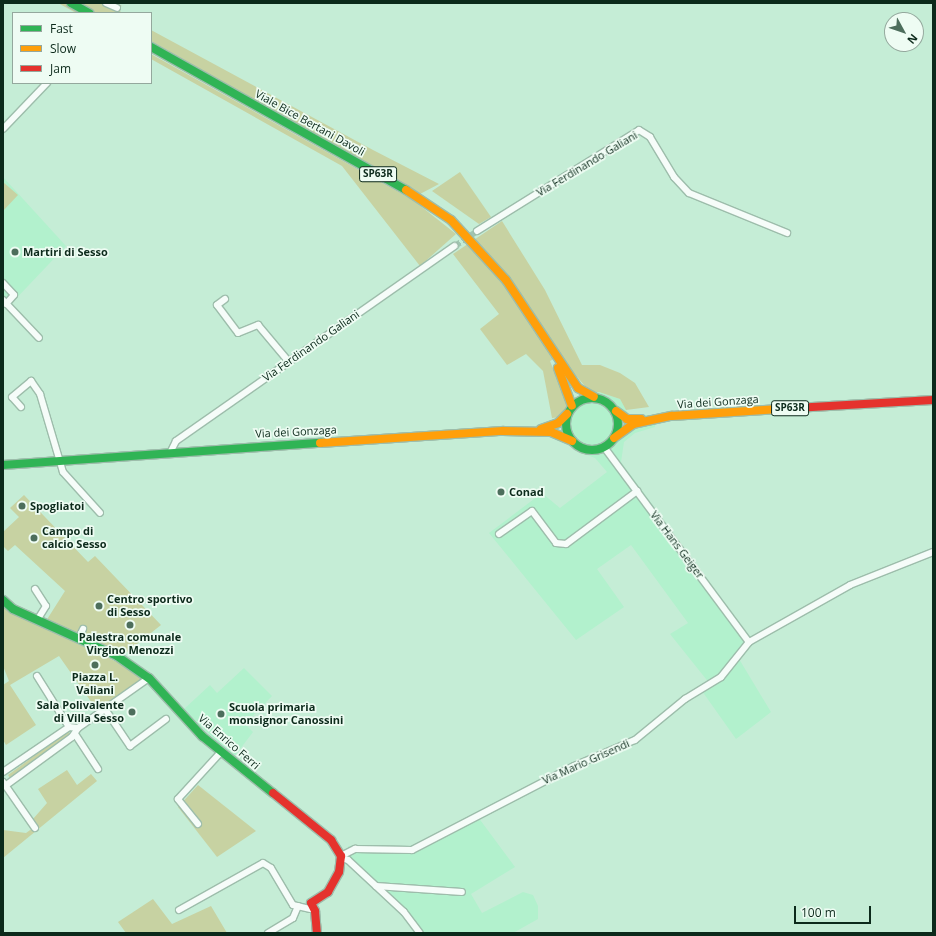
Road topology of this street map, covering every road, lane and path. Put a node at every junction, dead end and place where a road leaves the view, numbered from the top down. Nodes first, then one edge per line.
1 (71, 3) edge
2 (106, 3) edge
3 (117, 8) dead end
4 (87, 12) edge
5 (152, 48) edge
6 (46, 84) edge
7 (3, 130) edge
8 (477, 231) tunnel mouth
9 (787, 232) dead end
10 (455, 246) tunnel mouth
11 (3, 283) edge
12 (225, 299) dead end
13 (5, 302) edge
14 (39, 338) dead end
15 (555, 358) junction
16 (289, 362) junction
17 (594, 397) junction
18 (933, 400) edge
19 (572, 406) junction
20 (21, 407) dead end
21 (616, 411) junction
22 (567, 414) junction
23 (648, 420) junction
24 (532, 430) junction
25 (614, 438) junction
26 (572, 441) junction
27 (604, 447) junction
28 (171, 451) junction
29 (61, 460) junction
30 (3, 465) edge
31 (637, 491) junction
32 (100, 513) dead end
33 (499, 534) dead end
34 (933, 552) edge
35 (35, 589) dead end
36 (4, 604) edge
37 (38, 619) junction
38 (83, 628) dead end
39 (79, 638) junction
40 (749, 642) junction
41 (37, 676) dead end
42 (149, 678) junction
43 (106, 709) junction
44 (166, 719) dead end
45 (69, 727) junction
46 (78, 728) junction
47 (74, 734) junction
48 (221, 752) junction
49 (98, 769) dead end
50 (3, 772) edge
51 (4, 784) edge
52 (198, 824) dead end
53 (35, 828) dead end
54 (341, 857) junction
55 (376, 886) junction
56 (462, 892) dead end
57 (299, 906) junction
58 (316, 906) junction
59 (179, 910) dead end
60 (268, 933) edge
61 (317, 933) edge
62 (420, 933) edge

1 - 4 main road
2 - 3 street
5 - 15 main road, Viale Bice Bertani Davoli / SP63R
6 - 7 street
8 - 9 street, Via Ferdinando Galiani
10 - 16 street, Via Ferdinando Galiani
11 - 13 street
12 - 16 street
13 - 14 street
15 - 17 main road, SP63R
15 - 19 main road, SP63R
16 - 28 street, Via Ferdinando Galiani
17 - 19 main road
17 - 21 main road, SP63R
18 - 23 main road, Via dei Gonzaga / SP63R
19 - 22 main road
20 - 29 street
21 - 23 main road, SP63R
21 - 25 main road
22 - 24 main road, Via dei Gonzaga
22 - 26 main road
23 - 25 main road, SP63R
24 - 26 main road, Via dei Gonzaga
24 - 28 main road, Via dei Gonzaga
25 - 27 main road, SP63R
26 - 27 main road
27 - 31 street, Via Hans Geiger
28 - 29 main road, Via dei Gonzaga
29 - 30 main road, Via dei Gonzaga
29 - 32 street
31 - 33 street
31 - 40 street, Via Hans Geiger
34 - 40 street, Via Mario Grisendi
35 - 37 street
36 - 37 main road, Via Enrico Ferri
37 - 39 main road, Via Enrico Ferri
38 - 39 street
39 - 42 main road, Via Enrico Ferri
40 - 54 street, Via Mario Grisendi
41 - 45 street
42 - 43 street
42 - 48 main road, Via Enrico Ferri
43 - 44 street
43 - 46 street
45 - 46 street
45 - 50 street
46 - 47 street
47 - 49 street
47 - 51 street
48 - 52 street
48 - 54 main road, Via Enrico Ferri
51 - 53 street
54 - 55 street, Via Enrico Ferri
54 - 58 main road
55 - 56 street
55 - 62 street, Via Enrico Ferri
57 - 58 street
57 - 59 street
57 - 60 street
58 - 61 main road

